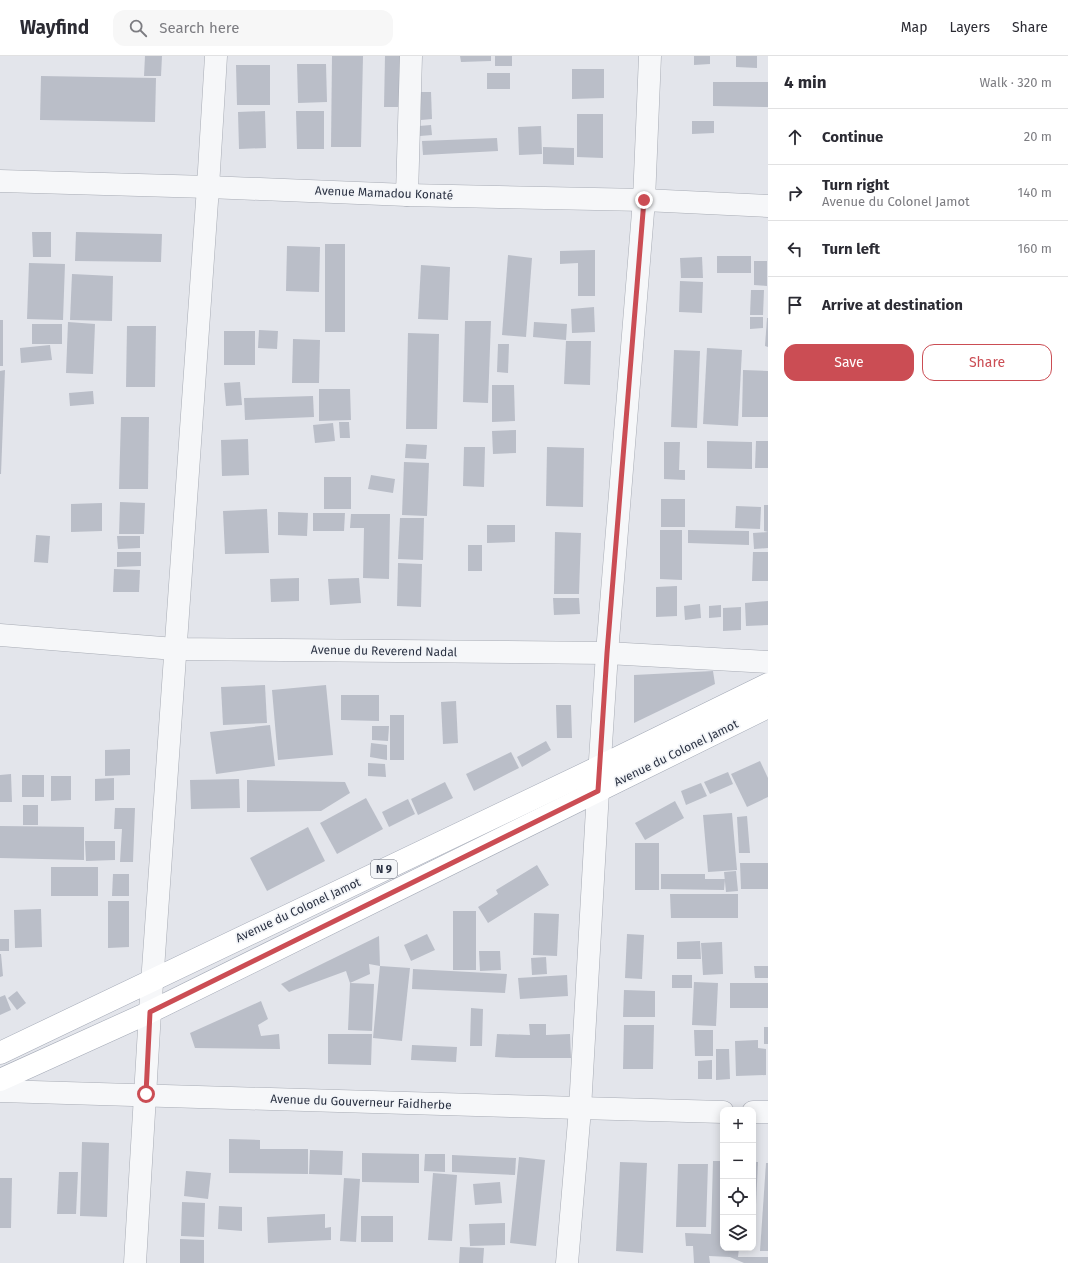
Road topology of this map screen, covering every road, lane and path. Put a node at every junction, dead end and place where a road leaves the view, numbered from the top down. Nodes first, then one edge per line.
1 (216, 56) edge
2 (411, 56) edge
3 (650, 56) edge
4 (0, 182) edge
5 (208, 187) junction
6 (407, 195) junction
7 (644, 200) junction
8 (768, 206) edge
9 (0, 636) edge
10 (175, 649) junction
11 (607, 653) junction
12 (768, 662) edge
13 (768, 684) edge
14 (768, 707) edge
15 (599, 766) junction
16 (598, 791) junction
17 (152, 980) junction
18 (150, 1012) junction
19 (0, 1053) edge
20 (0, 1080) edge
21 (0, 1091) edge
22 (146, 1094) junction
23 (580, 1109) junction
24 (720, 1112) edge
25 (756, 1112) edge
26 (768, 1112) edge
27 (135, 1263) edge
28 (568, 1263) edge

1 - 5 street
2 - 6 street
3 - 7 street
4 - 5 street, Avenue Mamadou Konaté
5 - 6 street, Avenue Mamadou Konaté
5 - 10 street
6 - 7 street, Avenue Mamadou Konaté
7 - 8 street, Avenue Mamadou Konaté
7 - 11 street
9 - 10 street, Avenue du Reverend Nadal
10 - 11 street, Avenue du Reverend Nadal
10 - 17 street
11 - 12 street, Avenue du Reverend Nadal
11 - 15 street
13 - 15 main road, Avenue du Colonel Jamot / N 9
14 - 16 main road, Avenue du Colonel Jamot / N 9
15 - 16 street
15 - 17 main road, Avenue du Colonel Jamot / N 9
16 - 18 main road, Avenue du Colonel Jamot / N 9
16 - 23 street
17 - 18 street
17 - 19 main road, Avenue du Colonel Jamot / N 9
18 - 20 main road, Avenue du Colonel Jamot / N 9
18 - 22 street
21 - 22 street, Avenue du Gouverneur Faidherbe
22 - 23 street, Avenue du Gouverneur Faidherbe
22 - 27 street
23 - 24 street, Avenue du Gouverneur Faidherbe
23 - 28 street
25 - 26 street

